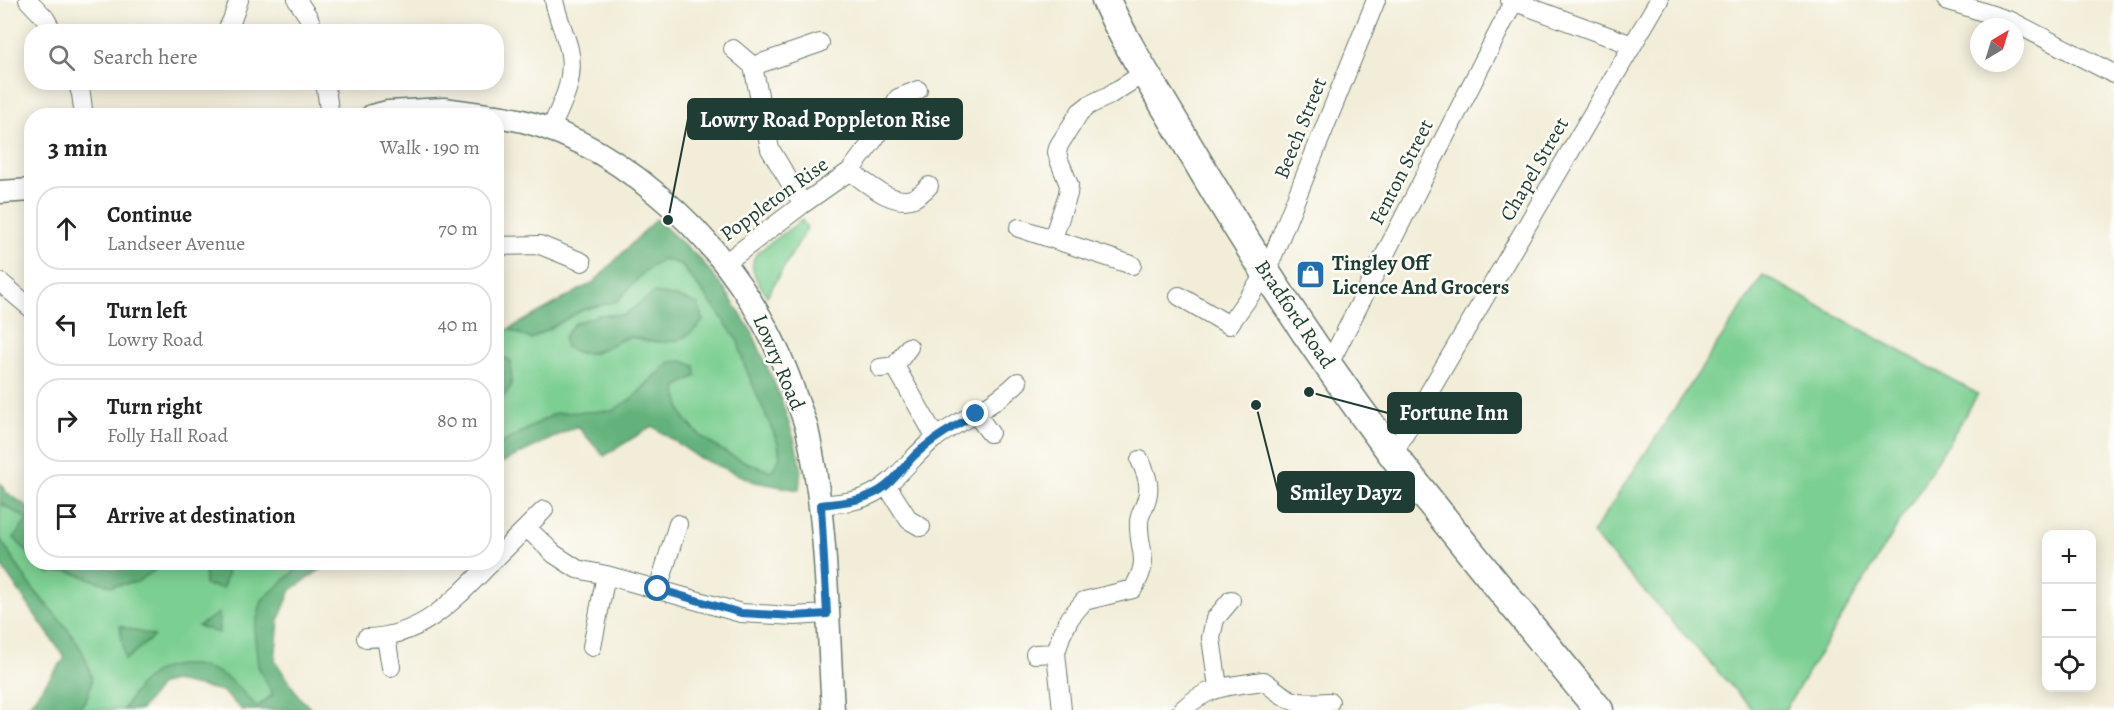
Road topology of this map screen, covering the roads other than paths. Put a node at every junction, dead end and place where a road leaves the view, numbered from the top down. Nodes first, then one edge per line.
1 (28, 0) edge
2 (239, 0) edge
3 (297, 0) edge
4 (554, 0) edge
5 (1376, 0) edge
6 (1659, 0) edge
7 (1946, 0) edge
8 (1512, 1) edge
9 (1106, 3) edge
10 (48, 24) edge
11 (230, 24) edge
12 (311, 24) edge
13 (820, 43) dead end
14 (1632, 45) junction
15 (733, 49) dead end
16 (753, 66) junction
17 (1146, 72) junction
18 (2114, 74) edge
19 (80, 90) edge
20 (326, 90) edge
21 (918, 90) dead end
22 (83, 108) edge
23 (329, 108) edge
24 (504, 118) edge
25 (550, 130) junction
26 (850, 171) junction
27 (929, 186) dead end
28 (24, 190) edge
29 (0, 192) edge
30 (803, 204) junction
31 (1019, 228) dead end
32 (1053, 238) junction
33 (504, 246) edge
34 (582, 262) dead end
35 (725, 263) junction
36 (1132, 265) dead end
37 (1266, 273) junction
38 (0, 282) edge
39 (1179, 296) dead end
40 (24, 302) edge
41 (909, 347) dead end
42 (1329, 364) junction
43 (1018, 382) dead end
44 (976, 414) junction
45 (990, 433) dead end
46 (936, 438) junction
47 (1393, 454) junction
48 (1140, 460) dead end
49 (887, 486) junction
50 (821, 505) junction
51 (544, 510) dead end
52 (678, 524) dead end
53 (921, 527) dead end
54 (527, 528) junction
55 (504, 550) edge
56 (484, 570) edge
57 (606, 575) junction
58 (658, 589) junction
59 (1231, 600) dead end
60 (827, 614) junction
61 (366, 638) dead end
62 (386, 638) junction
63 (592, 647) dead end
64 (1056, 653) junction
65 (1035, 654) dead end
66 (391, 667) dead end
67 (1218, 687) junction
68 (1334, 705) edge
69 (833, 710) edge
70 (1062, 710) edge
71 (1182, 710) edge
72 (1599, 710) edge

1 - 10 street
2 - 11 street
3 - 12 street
4 - 25 street
5 - 37 street, Beech Street
6 - 14 street, Chapel Street
7 - 18 street
8 - 14 street
8 - 42 street, Fenton Street
9 - 17 main road, Bradford Road
13 - 16 street
14 - 47 street, Chapel Street
15 - 16 street
16 - 30 street
17 - 32 street
17 - 37 main road, Bradford Road
19 - 22 street
20 - 23 street
21 - 26 street, Poppleton Rise
24 - 25 street, Lowry Road
25 - 35 street, Lowry Road
26 - 27 street, Poppleton Rise
26 - 30 street, Poppleton Rise
28 - 29 street
30 - 35 street, Poppleton Rise
31 - 32 street
32 - 36 street
33 - 34 street
35 - 50 street, Lowry Road
37 - 39 street, Beech Street
37 - 42 main road, Bradford Road
38 - 40 street
41 - 46 street
42 - 47 main road, Bradford Road
43 - 44 street
44 - 45 street
44 - 46 street
46 - 49 street
47 - 72 main road, Bradford Road
48 - 64 street
49 - 50 street
49 - 53 street
50 - 60 street, Lowry Road
51 - 54 street
52 - 58 street
54 - 55 street
54 - 57 street
56 - 62 street
57 - 58 street
57 - 63 street
58 - 60 street
59 - 67 street
60 - 69 street, Lowry Road
61 - 62 street
62 - 66 street
64 - 65 street
64 - 70 street
67 - 68 street
67 - 71 street

